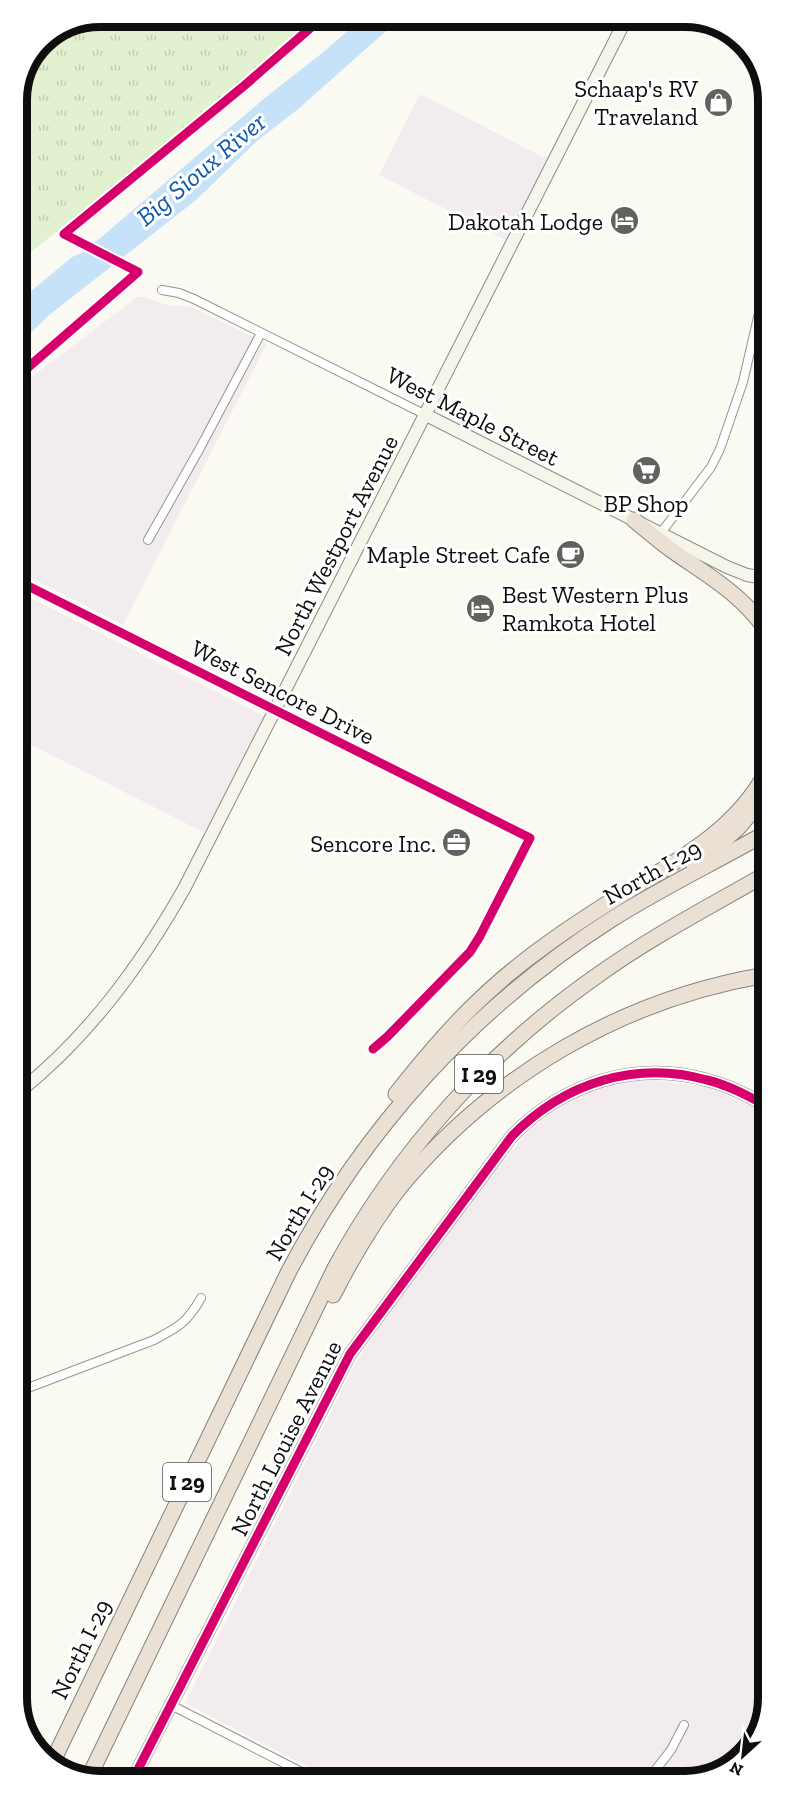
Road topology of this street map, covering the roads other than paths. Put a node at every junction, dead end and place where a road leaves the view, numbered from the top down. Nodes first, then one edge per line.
1 (622, 27) edge
2 (162, 290) dead end
3 (758, 317) edge
4 (261, 333) junction
5 (426, 416) junction
6 (634, 520) joint
7 (658, 535) junction
8 (148, 540) dead end
9 (758, 576) edge
10 (27, 586) edge
11 (758, 620) edge
12 (275, 710) junction
13 (758, 787) edge
14 (758, 804) edge
15 (758, 837) edge
16 (758, 879) edge
17 (633, 906) junction
18 (758, 977) edge
19 (373, 1049) dead end
20 (27, 1085) edge
21 (758, 1102) edge
22 (362, 1151) junction
23 (201, 1298) dead end
24 (288, 1366) junction
25 (27, 1388) edge
26 (171, 1705) junction
27 (684, 1725) dead end
28 (55, 1755) edge
29 (98, 1760) junction
30 (92, 1771) edge
31 (96, 1771) edge
32 (137, 1771) edge
33 (299, 1771) edge
34 (655, 1771) edge

1 - 5 street, North Westport Avenue
2 - 4 street, West Maple Street
3 - 7 street
4 - 5 street, West Maple Street
4 - 8 street
5 - 6 street, West Maple Street
5 - 12 street, North Westport Avenue
6 - 7 highway
7 - 9 street
7 - 11 highway
10 - 12 street, West Sencore Drive
12 - 19 street, West Sencore Drive
12 - 20 street, North Westport Avenue
13 - 22 highway
14 - 17 highway
15 - 17 highway, North I-29 / I 29
16 - 24 highway, I 29
17 - 22 highway, North I-29 / I 29
18 - 24 highway
21 - 26 street, North Louise Avenue
22 - 28 highway, North I-29 / I 29
23 - 25 street
24 - 29 highway, I 29
26 - 32 street, North Louise Avenue
26 - 33 street
27 - 34 street
29 - 30 highway, I 29
29 - 31 highway

